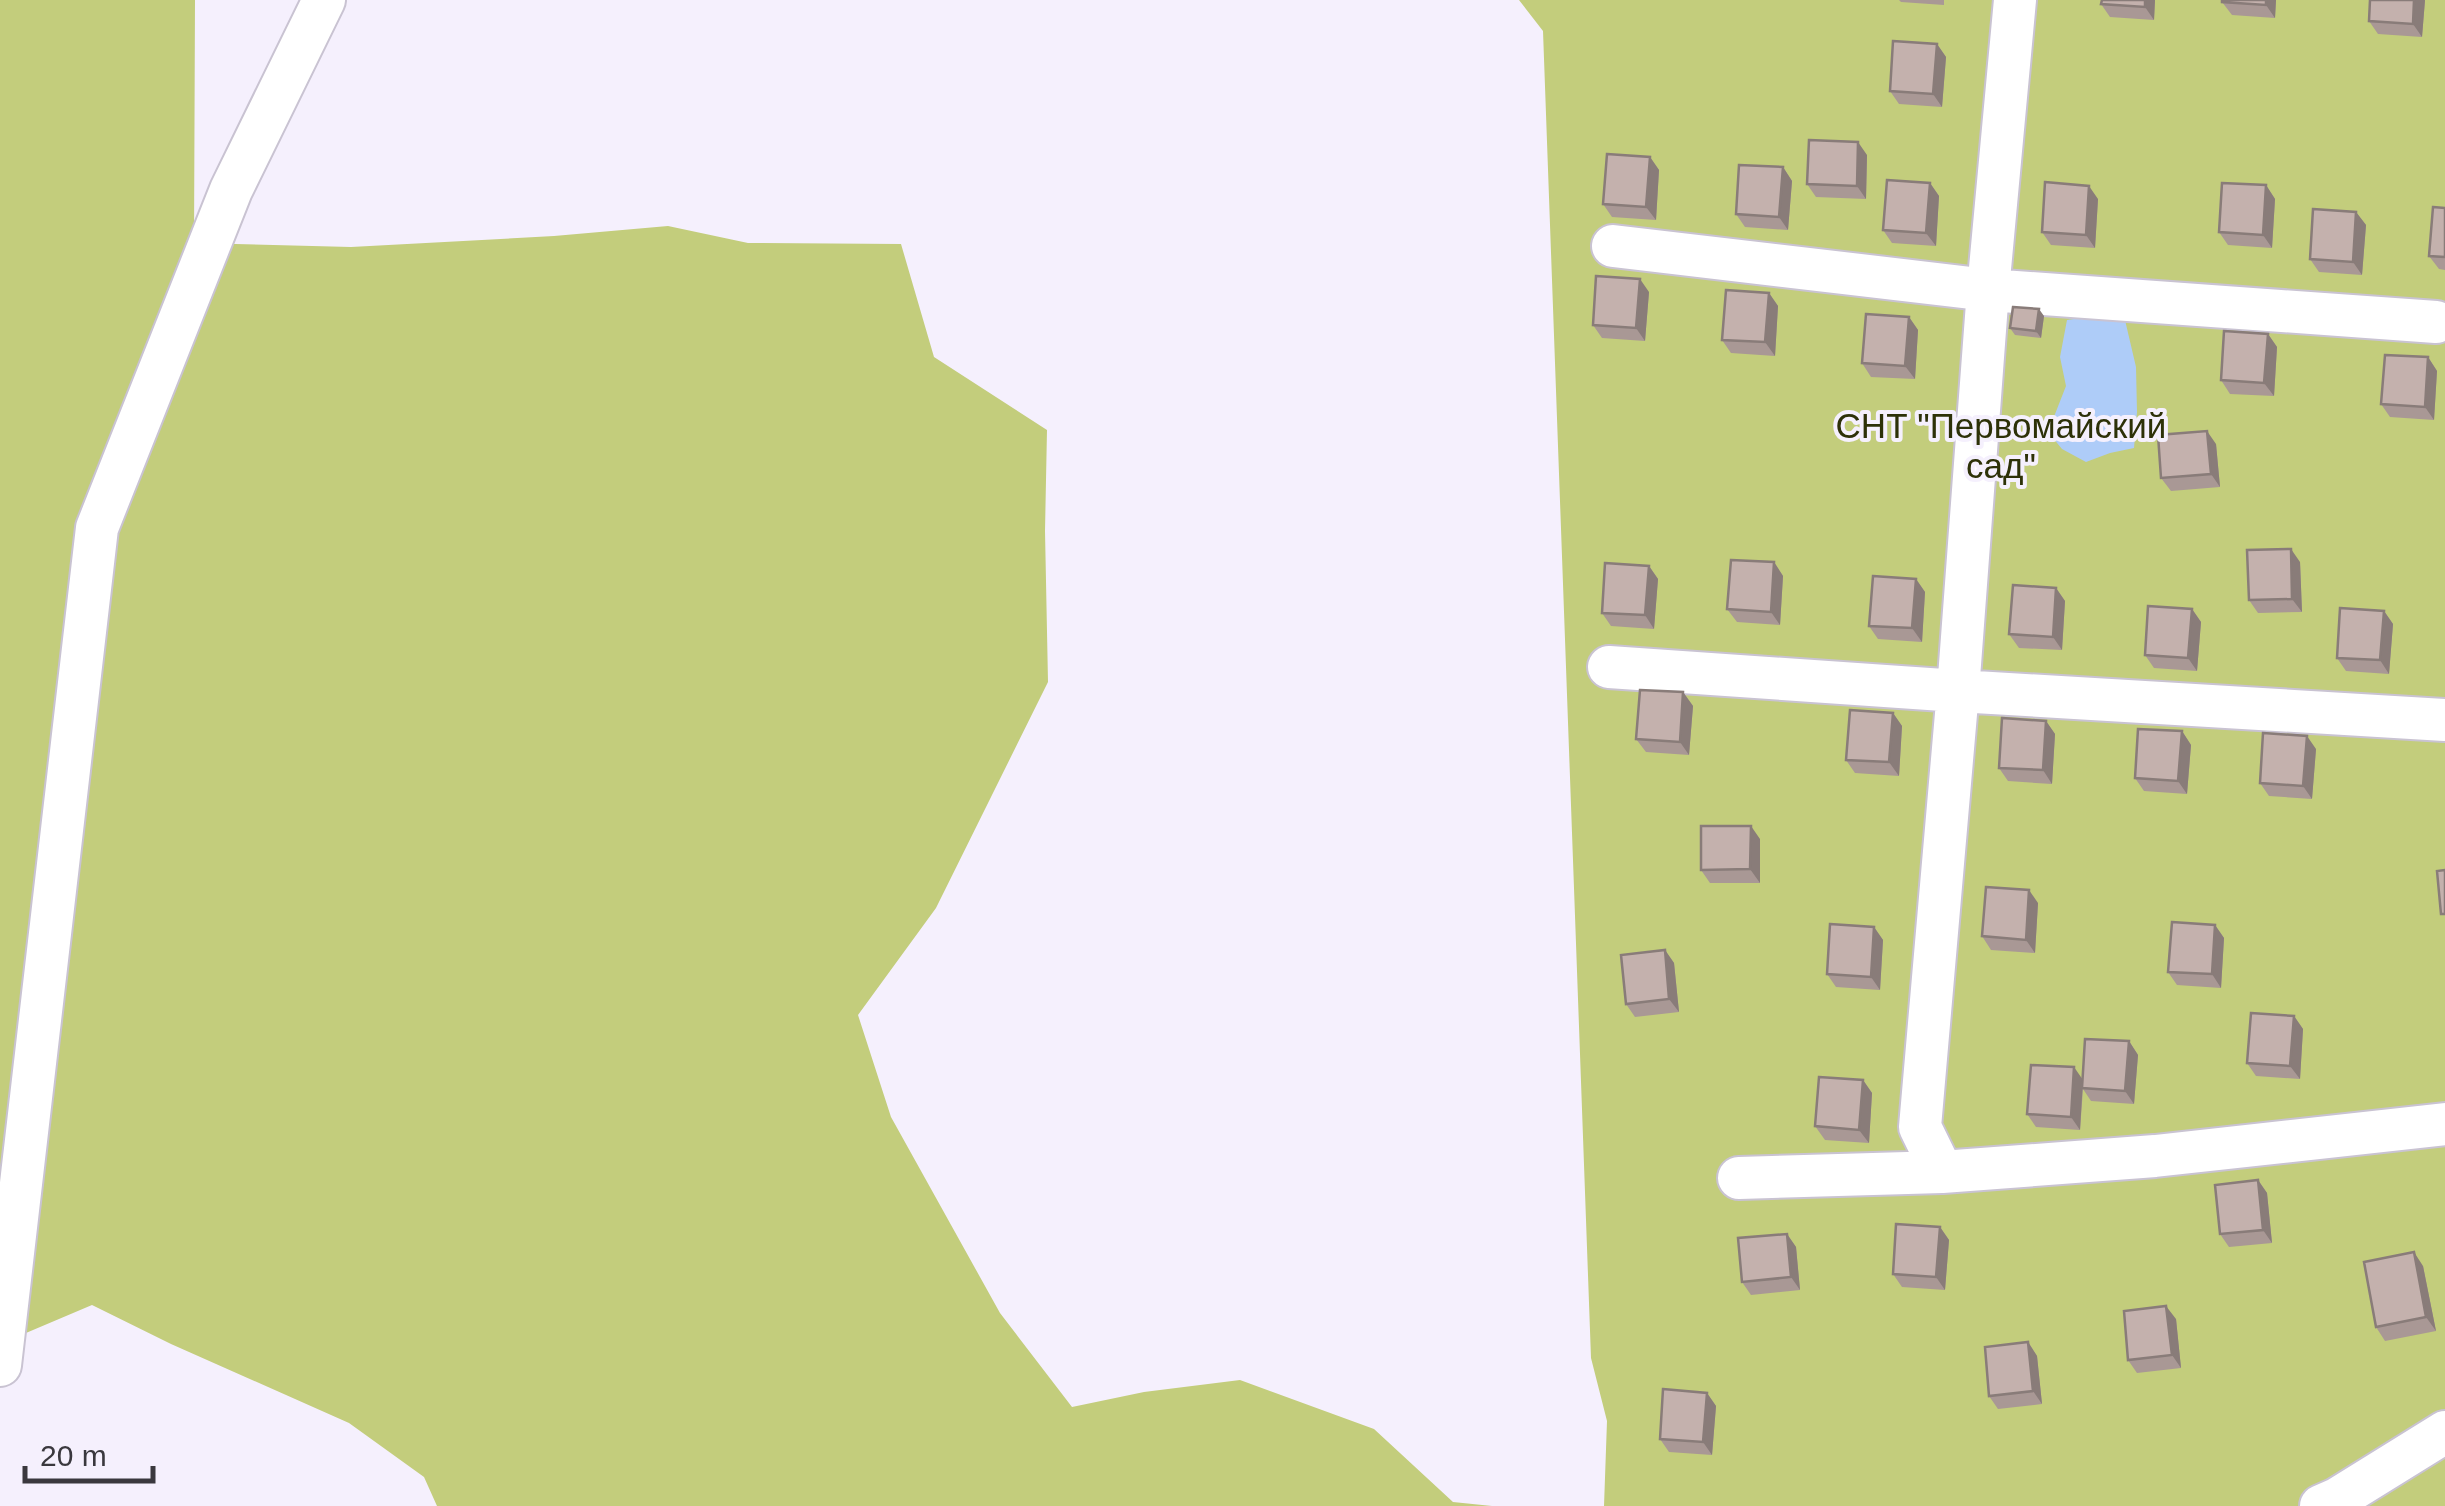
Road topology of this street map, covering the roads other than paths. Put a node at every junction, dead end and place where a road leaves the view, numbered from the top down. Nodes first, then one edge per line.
1 (324, 0) edge
2 (2014, 0) edge
3 (1613, 246) dead end
4 (1988, 290) junction
5 (2436, 322) dead end
6 (1609, 666) dead end
7 (1958, 691) junction
8 (2445, 720) edge
9 (2445, 1124) edge
10 (1942, 1172) junction
11 (1739, 1178) dead end
12 (0, 1365) edge
13 (2445, 1432) edge
14 (2321, 1506) edge

1 - 12 street
2 - 4 street
3 - 4 street
4 - 5 street
4 - 7 street
6 - 7 street
7 - 8 street
7 - 10 street
9 - 10 street
10 - 11 street
13 - 14 street

